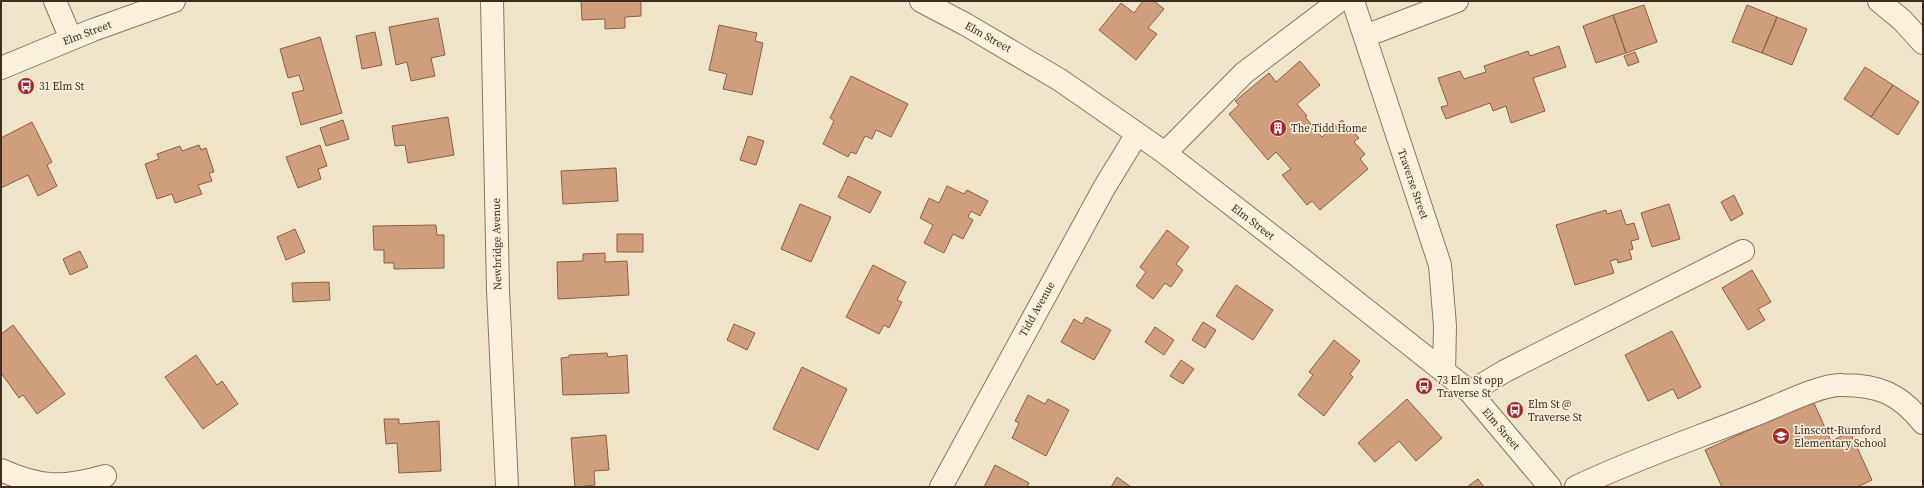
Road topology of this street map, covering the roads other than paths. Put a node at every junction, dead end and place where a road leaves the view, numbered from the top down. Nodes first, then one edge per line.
1 (55, 1) edge
2 (174, 1) edge
3 (492, 1) edge
4 (921, 1) edge
5 (1339, 1) edge
6 (1353, 1) edge
7 (1457, 1) edge
8 (1878, 1) edge
9 (1365, 36) junction
10 (70, 39) junction
11 (1923, 43) edge
12 (1, 68) edge
13 (1138, 134) junction
14 (1165, 154) junction
15 (1743, 252) dead end
16 (1444, 372) junction
17 (1470, 392) junction
18 (1923, 423) edge
19 (1, 470) edge
20 (105, 476) dead end
21 (507, 487) edge
22 (941, 487) edge
23 (1550, 487) edge
24 (1576, 487) edge

1 - 10 street
2 - 10 street, Elm Street
3 - 21 street, Newbridge Avenue
4 - 13 street, Elm Street
5 - 14 street
6 - 9 street, Traverse Street
7 - 9 street
8 - 11 street
9 - 16 street, Traverse Street
10 - 12 street, Elm Street
13 - 14 street, Elm Street
13 - 22 street, Tidd Avenue
14 - 16 street, Elm Street
15 - 17 street
16 - 17 street, Elm Street
17 - 23 street, Elm Street
18 - 24 street
19 - 20 street

